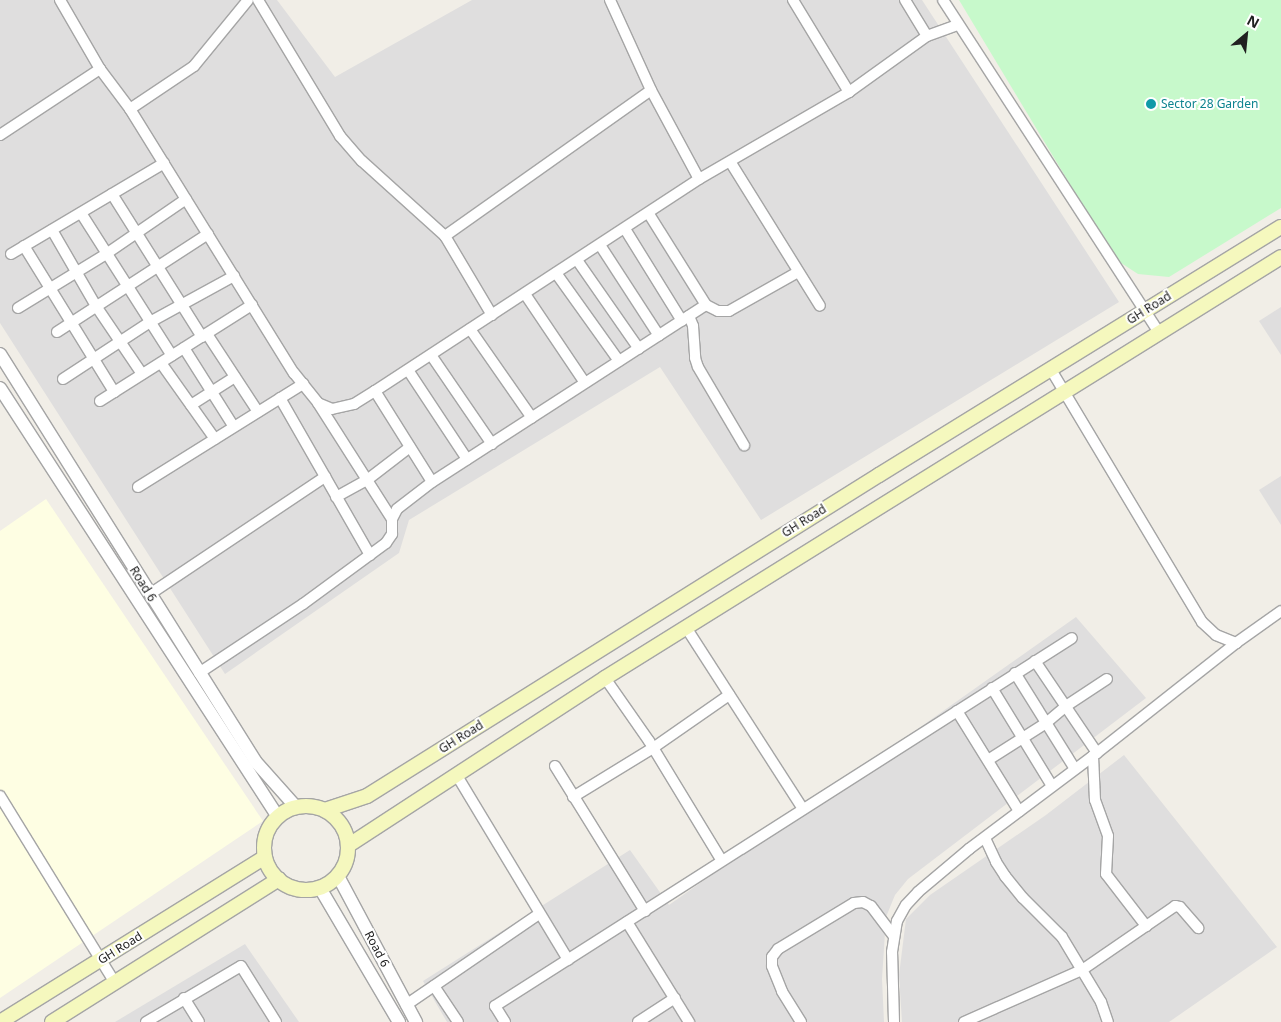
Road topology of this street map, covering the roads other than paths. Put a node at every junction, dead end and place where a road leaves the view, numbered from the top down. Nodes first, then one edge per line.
1 (60, 0) edge
2 (248, 0) edge
3 (258, 0) edge
4 (610, 0) edge
5 (793, 0) edge
6 (904, 0) edge
7 (943, 0) edge
8 (958, 25) junction
9 (927, 36) junction
10 (100, 69) junction
11 (651, 90) junction
12 (849, 92) junction
13 (130, 109) junction
14 (0, 135) edge
15 (731, 162) junction
16 (164, 164) junction
17 (699, 180) junction
18 (112, 194) junction
19 (186, 199) junction
20 (81, 213) junction
21 (649, 214) junction
22 (1281, 227) edge
23 (625, 229) junction
24 (52, 230) junction
25 (137, 233) junction
26 (208, 234) junction
27 (445, 236) junction
28 (600, 245) junction
29 (24, 246) junction
30 (11, 254) dead end
31 (106, 254) junction
32 (1281, 257) edge
33 (577, 260) junction
34 (158, 266) junction
35 (76, 272) junction
36 (798, 272) junction
37 (556, 273) junction
38 (234, 276) junction
39 (126, 286) junction
40 (49, 288) junction
41 (525, 294) junction
42 (181, 305) junction
43 (252, 305) junction
44 (706, 305) junction
45 (96, 306) junction
46 (820, 306) dead end
47 (18, 308) dead end
48 (1145, 311) junction
49 (492, 315) junction
50 (686, 318) junction
51 (70, 322) junction
52 (150, 322) junction
53 (470, 330) junction
54 (57, 332) dead end
55 (1160, 332) junction
56 (204, 335) junction
57 (659, 336) junction
58 (121, 343) junction
59 (184, 348) junction
60 (639, 349) junction
61 (0, 354) edge
62 (431, 354) junction
63 (172, 356) junction
64 (94, 359) junction
65 (619, 361) junction
66 (161, 362) junction
67 (1050, 368) junction
68 (408, 370) junction
69 (142, 374) junction
70 (235, 377) junction
71 (63, 379) dead end
72 (586, 383) junction
73 (303, 384) junction
74 (0, 388) edge
75 (375, 391) junction
76 (1064, 391) junction
77 (114, 392) junction
78 (211, 392) junction
79 (280, 398) junction
80 (100, 401) dead end
81 (318, 403) junction
82 (191, 405) junction
83 (258, 412) junction
84 (532, 418) junction
85 (234, 426) junction
86 (215, 439) junction
87 (492, 444) junction
88 (744, 445) dead end
89 (410, 447) junction
90 (467, 459) junction
91 (325, 478) junction
92 (367, 480) junction
93 (432, 482) junction
94 (138, 487) dead end
95 (336, 498) junction
96 (392, 519) junction
97 (370, 555) junction
98 (150, 594) junction
99 (1281, 611) edge
100 (687, 629) junction
101 (1072, 638) dead end
102 (1236, 643) junction
103 (1035, 661) junction
104 (199, 673) junction
105 (1015, 673) junction
106 (606, 678) junction
107 (1107, 679) dead end
108 (992, 688) junction
109 (729, 695) junction
110 (1066, 706) junction
111 (957, 711) junction
112 (1046, 723) junction
113 (1023, 738) junction
114 (653, 748) junction
115 (1095, 754) junction
116 (988, 760) junction
117 (555, 766) dead end
118 (1075, 769) junction
119 (456, 774) junction
120 (1052, 786) junction
121 (0, 796) edge
122 (573, 797) junction
123 (296, 807) junction
124 (804, 809) junction
125 (325, 810) junction
126 (1019, 811) junction
127 (278, 817) junction
128 (985, 838) junction
129 (349, 845) junction
130 (265, 857) junction
131 (722, 861) junction
132 (338, 876) junction
133 (279, 880) junction
134 (320, 888) junction
135 (645, 911) junction
136 (539, 914) junction
137 (627, 922) junction
138 (1146, 926) junction
139 (1198, 928) dead end
140 (894, 936) junction
141 (101, 960) junction
142 (568, 960) junction
143 (1082, 970) junction
144 (115, 983) junction
145 (434, 986) junction
146 (184, 998) junction
147 (675, 998) junction
148 (406, 1005) junction
149 (0, 1022) edge
150 (52, 1022) edge
151 (146, 1022) edge
152 (199, 1022) edge
153 (276, 1022) edge
154 (399, 1022) edge
155 (416, 1022) edge
156 (458, 1022) edge
157 (505, 1022) edge
158 (638, 1022) edge
159 (689, 1022) edge
160 (801, 1022) edge
161 (894, 1022) edge
162 (964, 1022) edge
163 (1108, 1022) edge

1 - 10 street
2 - 13 street
3 - 27 street
4 - 11 street
5 - 12 street
6 - 9 street
7 - 8 street
8 - 9 street
8 - 48 street
9 - 12 street
10 - 13 street
10 - 14 street
11 - 17 street
11 - 27 street
12 - 15 street
13 - 16 street
15 - 17 street
15 - 36 street
16 - 18 street
16 - 19 street
17 - 21 street
18 - 20 street
18 - 25 street
19 - 25 street
19 - 26 street
20 - 24 street
20 - 31 street
21 - 23 street
21 - 44 street
22 - 48 main road, GH Road
23 - 28 street
23 - 50 street
24 - 29 street
24 - 35 street
25 - 31 street
25 - 34 street
26 - 34 street
26 - 38 street
27 - 49 street
28 - 33 street
28 - 57 street
29 - 30 street
29 - 40 street
31 - 35 street
31 - 39 street
32 - 55 main road
33 - 37 street
33 - 60 street
34 - 39 street
34 - 42 street
35 - 40 street
35 - 45 street
36 - 44 street
36 - 46 street
37 - 41 street
37 - 65 street
38 - 42 street
38 - 43 street
39 - 45 street
39 - 52 street
40 - 47 street
40 - 51 street
41 - 49 street
41 - 72 street
42 - 52 street
42 - 56 street
43 - 56 street
43 - 73 street
44 - 50 street
45 - 51 street
45 - 58 street
48 - 55 street
48 - 67 main road, GH Road
49 - 53 street
50 - 57 street
50 - 88 street
51 - 54 street
51 - 64 street
52 - 58 street
52 - 63 street
53 - 62 street
53 - 84 street
55 - 76 main road
56 - 59 street
56 - 70 street
57 - 60 street
58 - 64 street
58 - 69 street
59 - 63 street
59 - 78 street
60 - 65 street
61 - 98 street, Road 6
62 - 68 street
62 - 87 street
63 - 66 street
64 - 71 street
64 - 77 street
65 - 72 street
66 - 69 street
66 - 82 street
67 - 76 street
67 - 125 main road, GH Road
68 - 75 street
68 - 90 street
69 - 77 street
70 - 78 street
70 - 83 street
72 - 84 street
73 - 79 street
73 - 81 street
74 - 127 street, Road 6
75 - 81 street
75 - 89 street
76 - 100 main road
76 - 102 street
77 - 80 street
78 - 82 street
78 - 85 street
79 - 83 street
79 - 91 street
81 - 92 street
82 - 86 street
83 - 85 street
84 - 87 street
85 - 86 street
86 - 94 street
87 - 90 street
89 - 92 street
89 - 93 street
90 - 93 street
91 - 95 street
91 - 98 street
92 - 95 street
92 - 96 street
93 - 96 street
95 - 97 street
96 - 97 street
97 - 104 street
98 - 104 street, Road 6
99 - 102 street
100 - 106 main road
100 - 109 street
101 - 103 street
102 - 115 street
103 - 105 street
103 - 110 street
104 - 123 street, Road 6
105 - 108 street
105 - 112 street
106 - 114 street
106 - 119 main road
107 - 110 street
108 - 111 street
108 - 113 street
109 - 114 street
109 - 124 street
110 - 112 street
110 - 115 street
111 - 116 street
111 - 124 street
112 - 113 street
112 - 118 street
113 - 116 street
113 - 120 street
114 - 122 street
114 - 131 street
115 - 118 street
115 - 138 street
116 - 126 street
117 - 122 street
118 - 120 street
119 - 129 main road
119 - 136 street
120 - 126 street
121 - 141 street
122 - 135 street
123 - 125 main road
123 - 127 main road
124 - 131 street
125 - 129 main road
126 - 128 street
127 - 130 main road
128 - 140 street
128 - 143 street
129 - 132 main road
130 - 133 main road
130 - 141 main road, GH Road
131 - 135 street
132 - 134 main road
132 - 148 street, Road 6
133 - 134 main road
133 - 144 main road
134 - 154 street, Road 6
135 - 137 street
136 - 142 street
136 - 145 street
137 - 142 street
137 - 147 street
138 - 139 street
138 - 143 street
140 - 160 street
140 - 161 street
141 - 144 street
141 - 149 main road, GH Road
142 - 157 street
143 - 162 street
143 - 163 street
144 - 150 main road
145 - 148 street
145 - 156 street
146 - 151 street
146 - 152 street
146 - 153 street
147 - 158 street
147 - 159 street
148 - 155 street, Road 6

